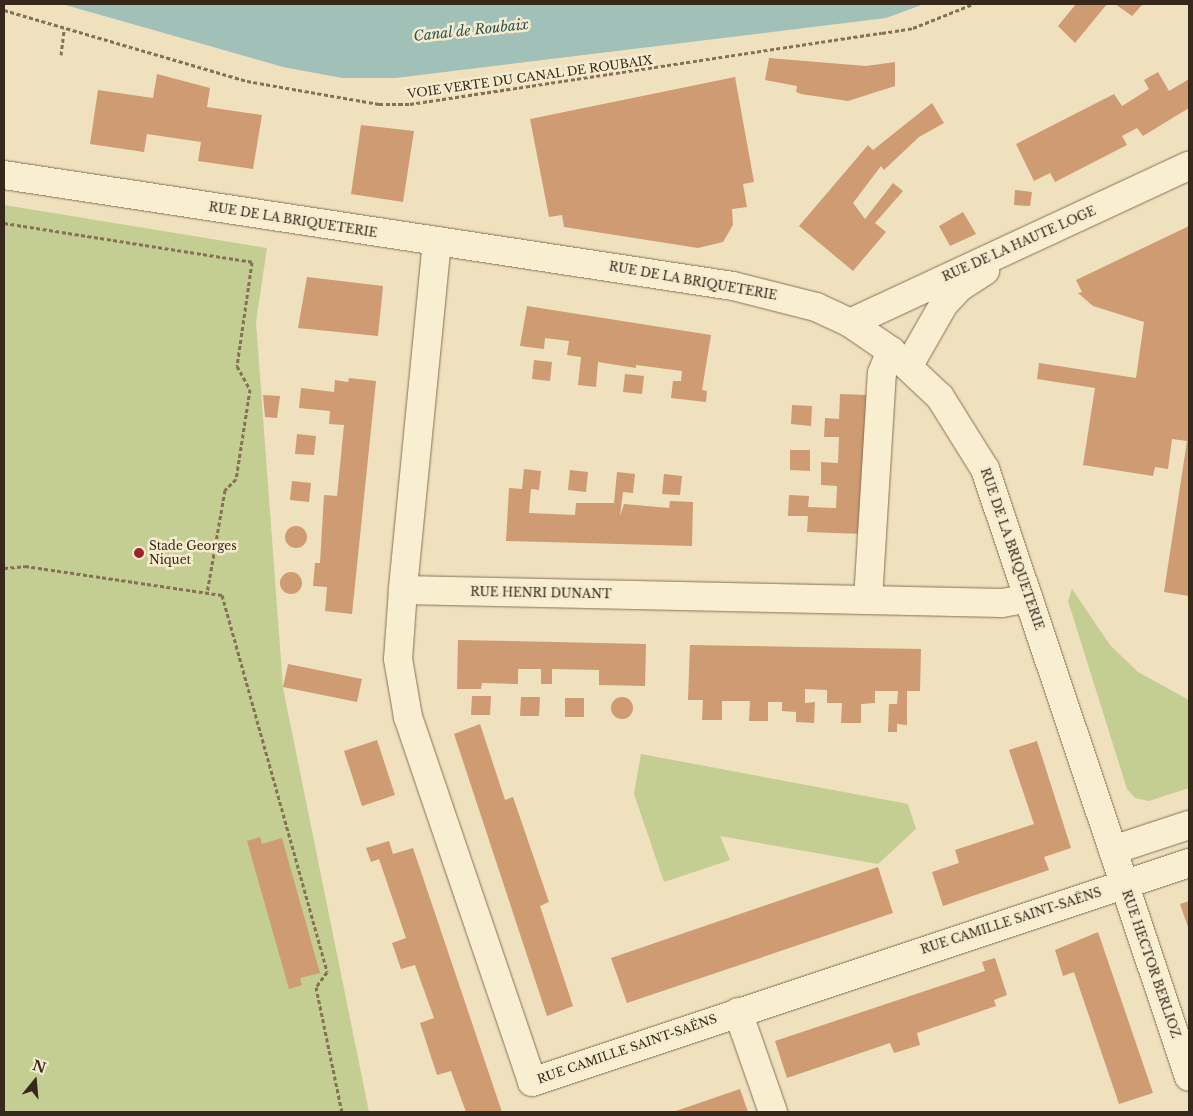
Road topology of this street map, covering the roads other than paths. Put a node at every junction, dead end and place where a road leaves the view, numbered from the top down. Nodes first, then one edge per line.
1 (1189, 166) edge
2 (4, 175) edge
3 (436, 240) junction
4 (1023, 245) junction
5 (850, 323) junction
6 (900, 358) junction
7 (403, 590) junction
8 (1029, 598) junction
9 (868, 600) junction
10 (1189, 825) edge
11 (1113, 850) junction
12 (1189, 863) edge
13 (1124, 883) junction
14 (738, 1012) junction
15 (1189, 1077) edge
16 (772, 1112) edge

1 - 4 street, RUE DE LA HAUTE LOGE
2 - 3 street, RUE DE LA BRIQUETERIE
3 - 5 street, RUE DE LA BRIQUETERIE
3 - 7 street
4 - 5 street, RUE DE LA HAUTE LOGE
4 - 6 street
5 - 6 street, RUE DE LA BRIQUETERIE
6 - 8 street, RUE DE LA BRIQUETERIE
6 - 9 street
7 - 9 street, RUE HENRI DUNANT
7 - 14 street, RUE CAMILLE SAINT-SAËNS
8 - 9 street, RUE HENRI DUNANT
8 - 11 street, RUE DE LA BRIQUETERIE
10 - 11 street
11 - 13 street, RUE HECTOR BERLIOZ
12 - 13 street
13 - 14 street, RUE CAMILLE SAINT-SAËNS
13 - 15 street, RUE HECTOR BERLIOZ
14 - 16 street

